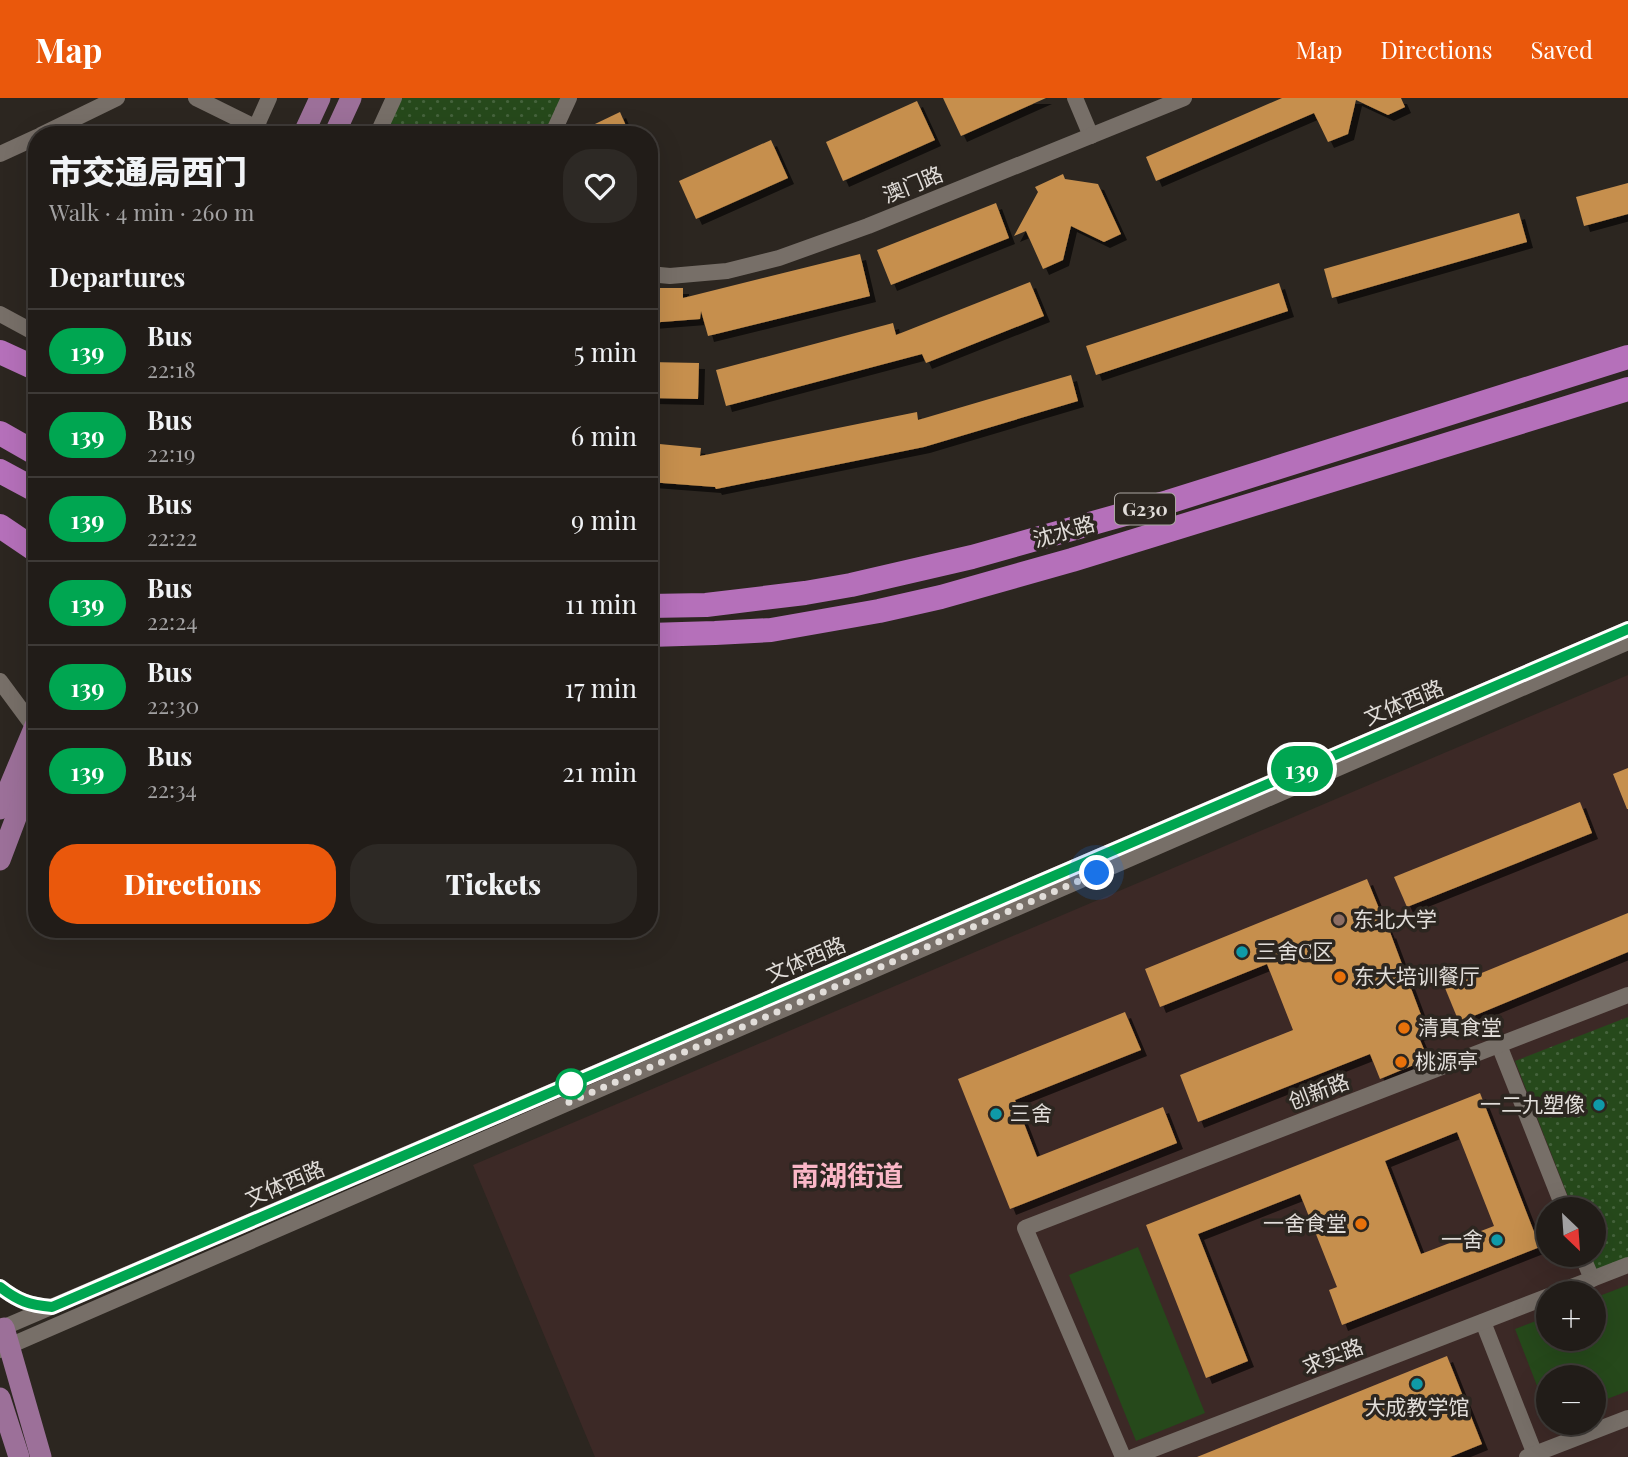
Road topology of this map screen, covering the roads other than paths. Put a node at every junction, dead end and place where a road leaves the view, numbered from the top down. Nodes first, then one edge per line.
1 (117, 98) edge
2 (196, 98) edge
3 (269, 98) edge
4 (320, 98) edge
5 (351, 98) edge
6 (394, 98) edge
7 (569, 98) edge
8 (1075, 98) edge
9 (1184, 98) edge
10 (60, 126) edge
11 (254, 126) edge
12 (256, 126) edge
13 (307, 126) edge
14 (338, 126) edge
15 (381, 126) edge
16 (556, 126) edge
17 (1091, 136) junction
18 (28, 141) edge
19 (0, 154) edge
20 (658, 275) edge
21 (0, 314) edge
22 (28, 329) edge
23 (0, 352) edge
24 (1628, 357) edge
25 (28, 365) edge
26 (1628, 389) edge
27 (0, 433) edge
28 (28, 449) edge
29 (0, 471) edge
30 (28, 486) edge
31 (0, 526) edge
32 (28, 545) edge
33 (658, 606) edge
34 (1628, 629) edge
35 (715, 634) junction
36 (658, 635) edge
37 (658, 642) edge
38 (1628, 642) edge
39 (0, 681) edge
40 (28, 715) edge
41 (28, 741) edge
42 (28, 786) edge
43 (0, 809) edge
44 (0, 860) edge
45 (1628, 995) edge
46 (1499, 1045) junction
47 (1559, 1197) edge
48 (1628, 1265) edge
49 (1587, 1267) edge
50 (1592, 1279) junction
51 (1587, 1281) edge
52 (0, 1287) edge
53 (1536, 1301) edge
54 (52, 1307) junction
55 (1483, 1322) junction
56 (2, 1334) edge
57 (0, 1398) edge
58 (1628, 1418) edge
59 (1532, 1456) edge
60 (19, 1457) edge
61 (41, 1457) edge
62 (1124, 1457) edge
63 (1133, 1457) edge

1 - 10 street
2 - 11 street
3 - 12 street
4 - 13 main road
5 - 14 main road
6 - 15 street
7 - 16 street
8 - 17 street
9 - 17 street, 澳门路
17 - 20 street, 澳门路
18 - 19 street
21 - 22 street
23 - 25 highway
24 - 33 highway, 沈水路 / G230
26 - 35 highway, 沈水路 / G230
27 - 28 highway
29 - 30 highway
31 - 32 highway
34 - 54 street, 文体西路
35 - 36 highway, 沈水路 / G230
35 - 37 highway
38 - 56 street, 文体西路
39 - 40 street
41 - 43 main road
42 - 44 main road
45 - 46 street, 创新路
46 - 47 street
46 - 62 street, 创新路
48 - 50 street
49 - 50 street
50 - 51 street
52 - 54 street
53 - 55 street, 求实路
54 - 56 street, 文体西路
55 - 59 street
55 - 63 street, 求实路
56 - 61 main road
57 - 60 main road
58 - 59 street

